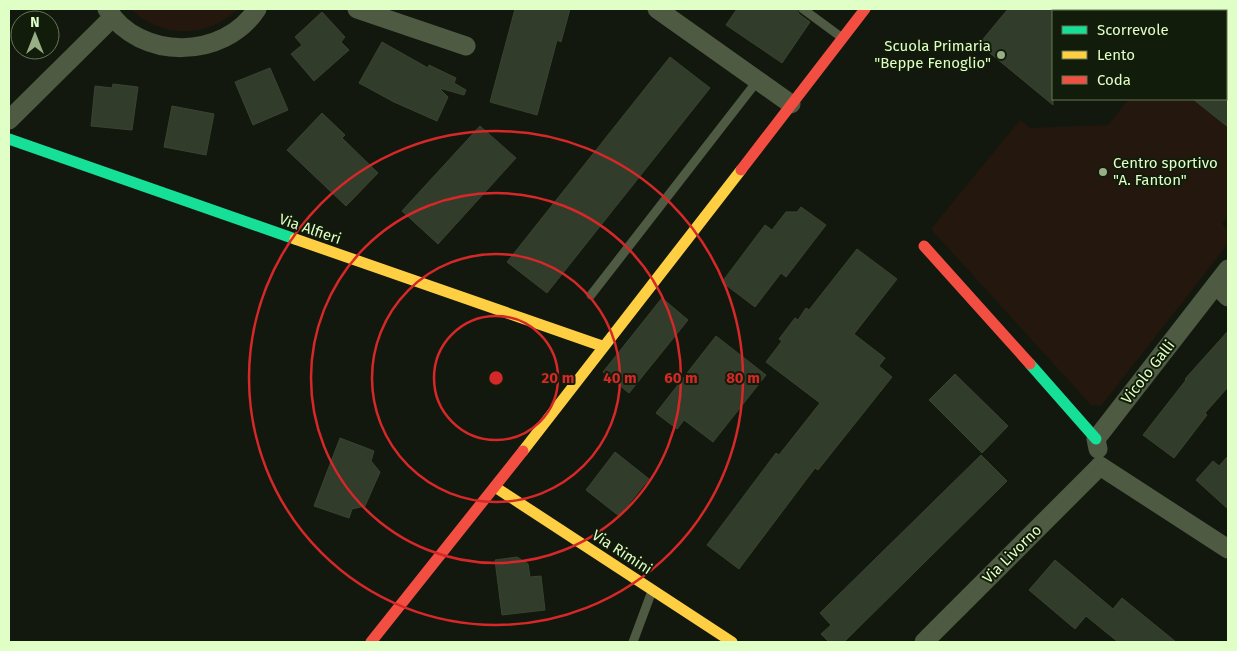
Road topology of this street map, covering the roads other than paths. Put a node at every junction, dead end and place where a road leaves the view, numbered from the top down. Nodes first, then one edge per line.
1 (257, 9) edge
2 (357, 9) edge
3 (657, 9) edge
4 (803, 9) edge
5 (865, 9) edge
6 (110, 13) edge
7 (842, 38) junction
8 (466, 46) dead end
9 (758, 80) junction
10 (791, 104) junction
11 (9, 120) edge
12 (9, 139) edge
13 (924, 246) dead end
14 (1228, 268) edge
15 (1222, 291) edge
16 (591, 295) dead end
17 (602, 346) junction
18 (1096, 439) junction
19 (1100, 466) junction
20 (495, 487) junction
21 (1228, 549) edge
22 (652, 590) junction
23 (723, 639) edge
24 (371, 642) edge
25 (633, 642) edge
26 (924, 642) edge

1 - 6 street
2 - 8 street
3 - 9 street
4 - 7 lane
5 - 7 street
6 - 11 street
7 - 10 street
9 - 10 street
9 - 16 lane
10 - 17 street
12 - 17 street, Via Alfieri
13 - 18 street
14 - 15 street, Vicolo Galli
15 - 18 street, Vicolo Galli
17 - 20 street
18 - 19 street
19 - 21 street
19 - 26 street, Via Livorno
20 - 22 street, Via Rimini
20 - 24 street
22 - 23 street, Via Rimini
22 - 25 lane

